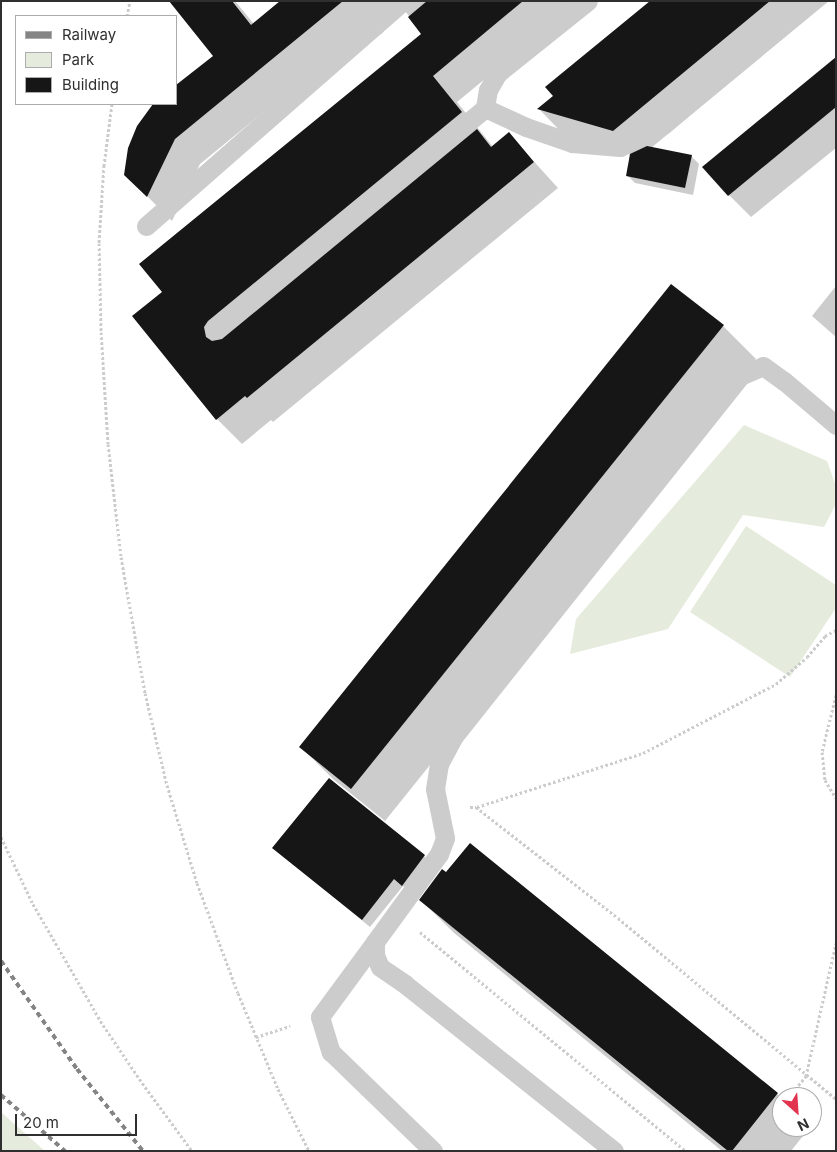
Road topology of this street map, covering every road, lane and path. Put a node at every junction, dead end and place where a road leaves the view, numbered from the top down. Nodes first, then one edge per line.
1 (130, 1) edge
2 (355, 1) edge
3 (403, 1) edge
4 (588, 1) edge
5 (809, 1) edge
6 (127, 15) edge
7 (375, 26) junction
8 (112, 105) edge
9 (485, 108) junction
10 (146, 226) dead end
11 (214, 330) dead end
12 (836, 425) edge
13 (836, 630) edge
14 (836, 694) edge
15 (836, 798) edge
16 (476, 807) junction
17 (442, 819) junction
18 (1, 837) edge
19 (395, 912) junction
20 (375, 942) junction
21 (836, 943) edge
22 (806, 1076) junction
23 (797, 1087) edge
24 (836, 1099) edge
25 (772, 1118) edge
26 (192, 1151) edge
27 (309, 1151) edge
28 (433, 1151) edge
29 (614, 1151) edge
30 (686, 1151) edge
31 (745, 1151) edge

1 - 6 path
2 - 7 lane
3 - 7 lane
4 - 9 lane
5 - 9 lane
7 - 10 lane
8 - 27 path
9 - 11 lane
12 - 17 lane
13 - 16 path
14 - 15 path
16 - 17 path
16 - 22 path
17 - 19 lane
18 - 26 path
19 - 20 lane
19 - 30 path
20 - 28 lane
20 - 29 lane
21 - 22 path
22 - 23 path
22 - 24 path
25 - 31 path

